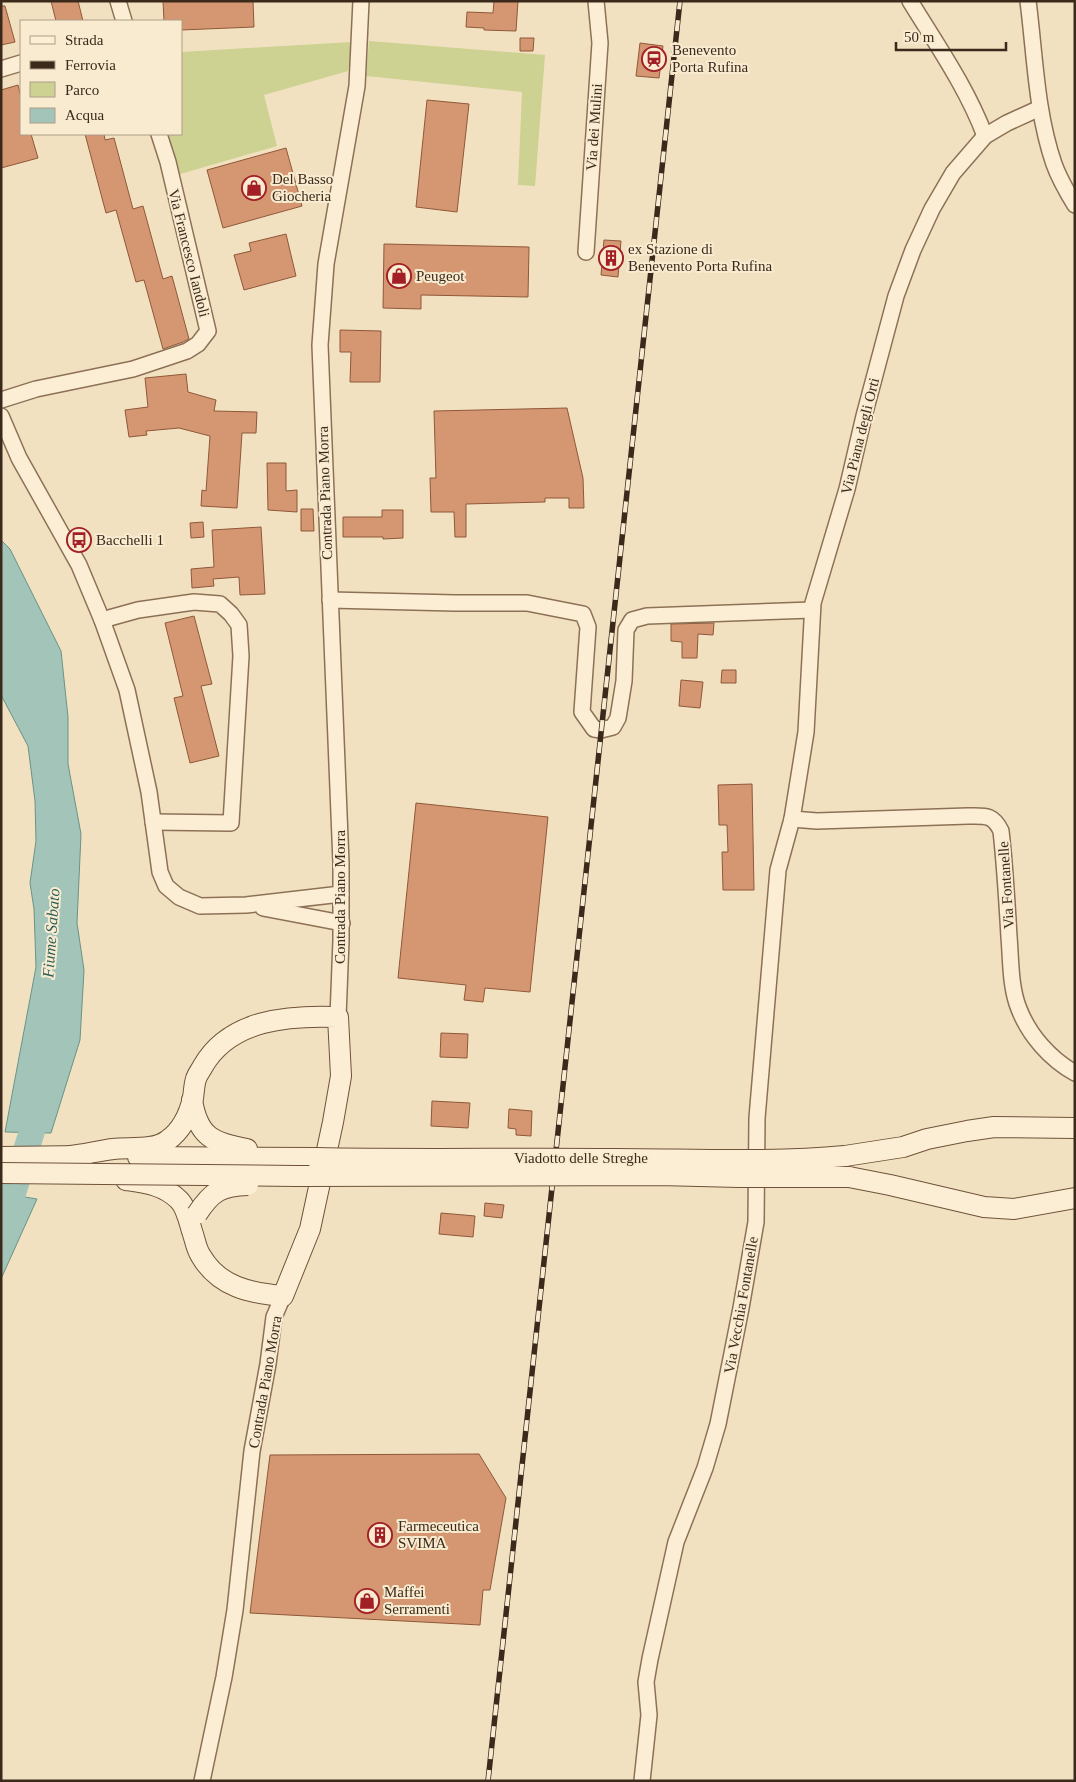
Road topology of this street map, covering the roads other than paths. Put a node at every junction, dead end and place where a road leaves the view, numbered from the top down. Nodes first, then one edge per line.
1 (118, 1) edge
2 (361, 1) edge
3 (596, 1) edge
4 (910, 1) edge
5 (1028, 1) edge
6 (124, 20) edge
7 (20, 63) edge
8 (1, 69) edge
9 (1040, 108) junction
10 (159, 135) edge
11 (985, 136) junction
12 (1075, 205) edge
13 (586, 252) dead end
14 (1, 400) edge
15 (1, 416) edge
16 (330, 600) junction
17 (812, 610) junction
18 (102, 620) junction
19 (792, 819) junction
20 (153, 822) junction
21 (342, 894) junction
22 (246, 906) junction
23 (342, 923) junction
24 (338, 1017) junction
25 (1075, 1073) edge
26 (192, 1109) junction
27 (1075, 1128) edge
28 (71, 1156) junction
29 (1, 1157) edge
30 (316, 1158) junction
31 (1, 1173) edge
32 (60, 1174) junction
33 (344, 1177) junction
34 (1075, 1198) edge
35 (192, 1220) junction
36 (283, 1296) junction
37 (202, 1781) edge
38 (642, 1781) edge

1 - 6 street
2 - 16 street, Contrada Piano Morra
3 - 13 street, Via dei Mulini
4 - 11 street
5 - 9 street
7 - 8 street
9 - 11 street, Via Piana degli Orti
9 - 12 street
10 - 14 street, Via Francesco Iandoli
11 - 17 street, Via Piana degli Orti
15 - 18 street
16 - 17 street
16 - 21 street, Contrada Piano Morra
17 - 19 street, Via Piana degli Orti
18 - 20 street
18 - 20 street
19 - 25 street, Via Fontanelle
19 - 38 street, Via Vecchia Fontanelle
20 - 22 street
21 - 22 street
21 - 23 street, Contrada Piano Morra
22 - 23 street
23 - 24 street, Contrada Piano Morra
24 - 26 main road
24 - 36 main road, Contrada Piano Morra
26 - 28 main road
26 - 30 main road
27 - 30 main road, Viadotto delle Streghe, bridge
28 - 29 main road
28 - 30 main road
31 - 32 main road, bridge
32 - 33 main road, bridge
32 - 35 main road, bridge
33 - 34 main road, bridge
33 - 35 main road, bridge
35 - 36 main road
36 - 37 street, Contrada Piano Morra

